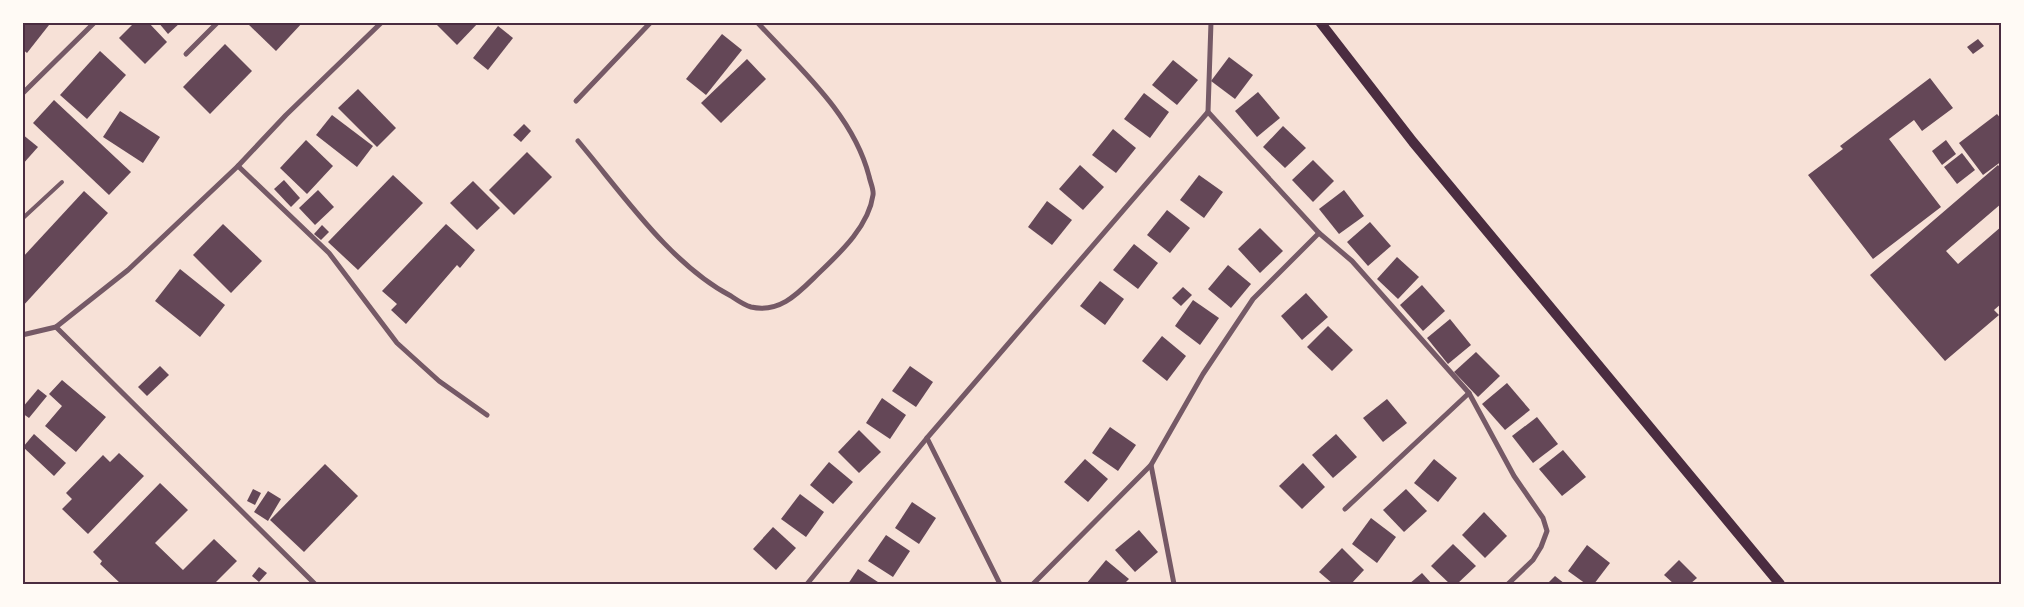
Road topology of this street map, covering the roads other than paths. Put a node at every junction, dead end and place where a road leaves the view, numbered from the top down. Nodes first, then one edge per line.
1 (95, 22) edge
2 (218, 22) edge
3 (382, 22) edge
4 (651, 22) edge
5 (757, 22) edge
6 (1211, 22) edge
7 (1320, 22) edge
8 (186, 54) dead end
9 (22, 94) edge
10 (576, 101) dead end
11 (1208, 112) junction
12 (578, 141) dead end
13 (238, 166) junction
14 (62, 182) dead end
15 (22, 219) edge
16 (1319, 233) junction
17 (56, 327) junction
18 (22, 335) edge
19 (1469, 393) junction
20 (487, 415) dead end
21 (927, 438) junction
22 (1152, 465) junction
23 (1345, 509) dead end
24 (315, 584) edge
25 (807, 584) edge
26 (1000, 584) edge
27 (1033, 584) edge
28 (1174, 584) edge
29 (1508, 584) edge
30 (1780, 584) edge

1 - 9 street
2 - 8 street
3 - 13 street
4 - 10 street
5 - 12 street
6 - 11 street
7 - 30 main road
11 - 16 street
11 - 21 street
13 - 17 street
13 - 20 street
14 - 15 lane
16 - 19 street
16 - 22 street
17 - 18 street
17 - 24 street
19 - 23 street
19 - 29 street
21 - 25 street
21 - 26 street
22 - 27 street
22 - 28 street

